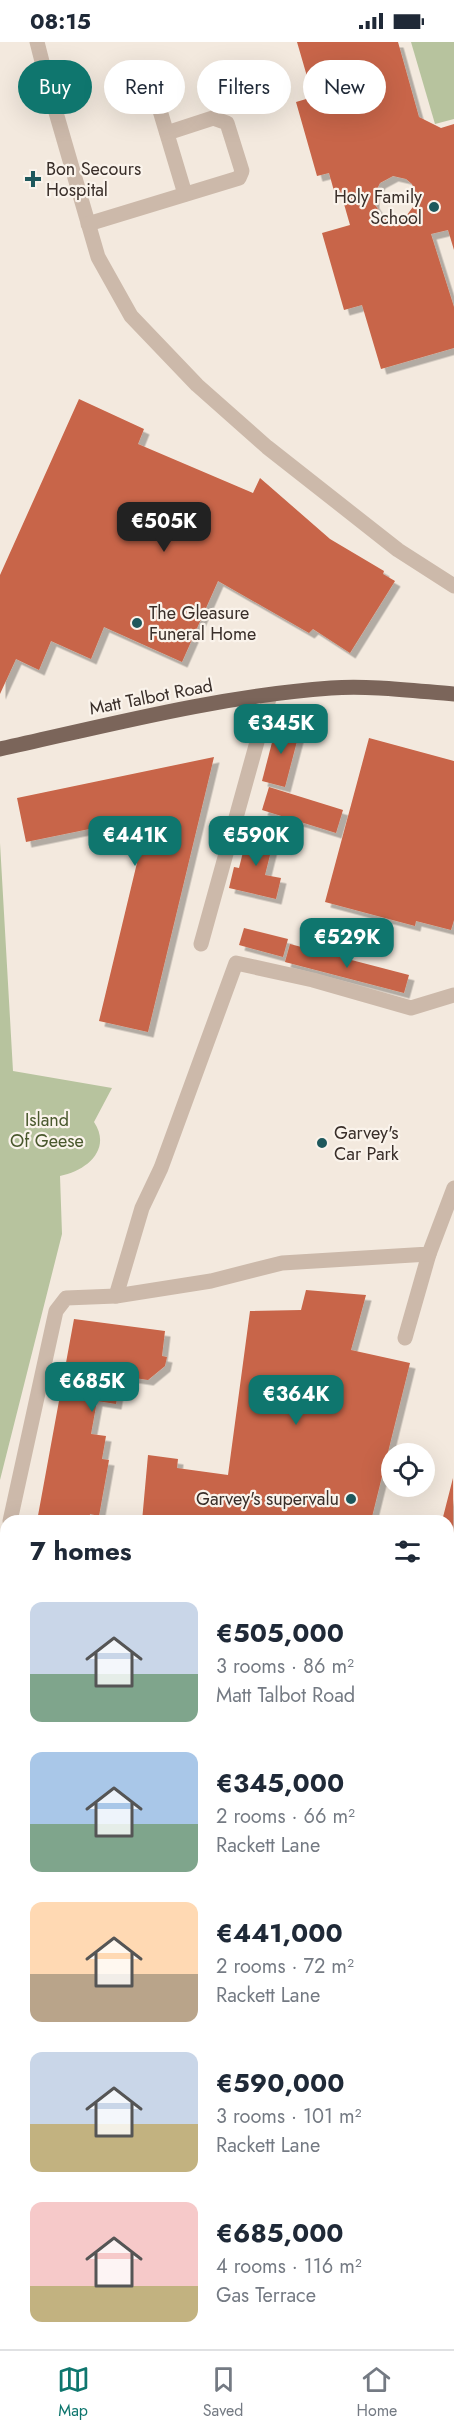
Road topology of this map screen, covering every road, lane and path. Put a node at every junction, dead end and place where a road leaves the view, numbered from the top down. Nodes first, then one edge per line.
1 (37, 42) edge
2 (161, 114) edge
3 (167, 133) junction
4 (185, 194) junction
5 (88, 224) junction
6 (454, 586) edge
7 (454, 694) edge
8 (270, 695) junction
9 (0, 749) edge
10 (201, 944) dead end
11 (454, 995) edge
12 (454, 1188) edge
13 (429, 1254) junction
14 (116, 1296) junction
15 (405, 1338) dead end
16 (11, 1515) edge

1 - 5 street
2 - 3 street
3 - 4 street
3 - 4 street
4 - 5 street
5 - 6 street
7 - 8 main road, Matt Talbot Road
8 - 9 main road, Matt Talbot Road
8 - 10 street
11 - 14 street
12 - 13 street
13 - 14 street
13 - 15 street
14 - 16 street

